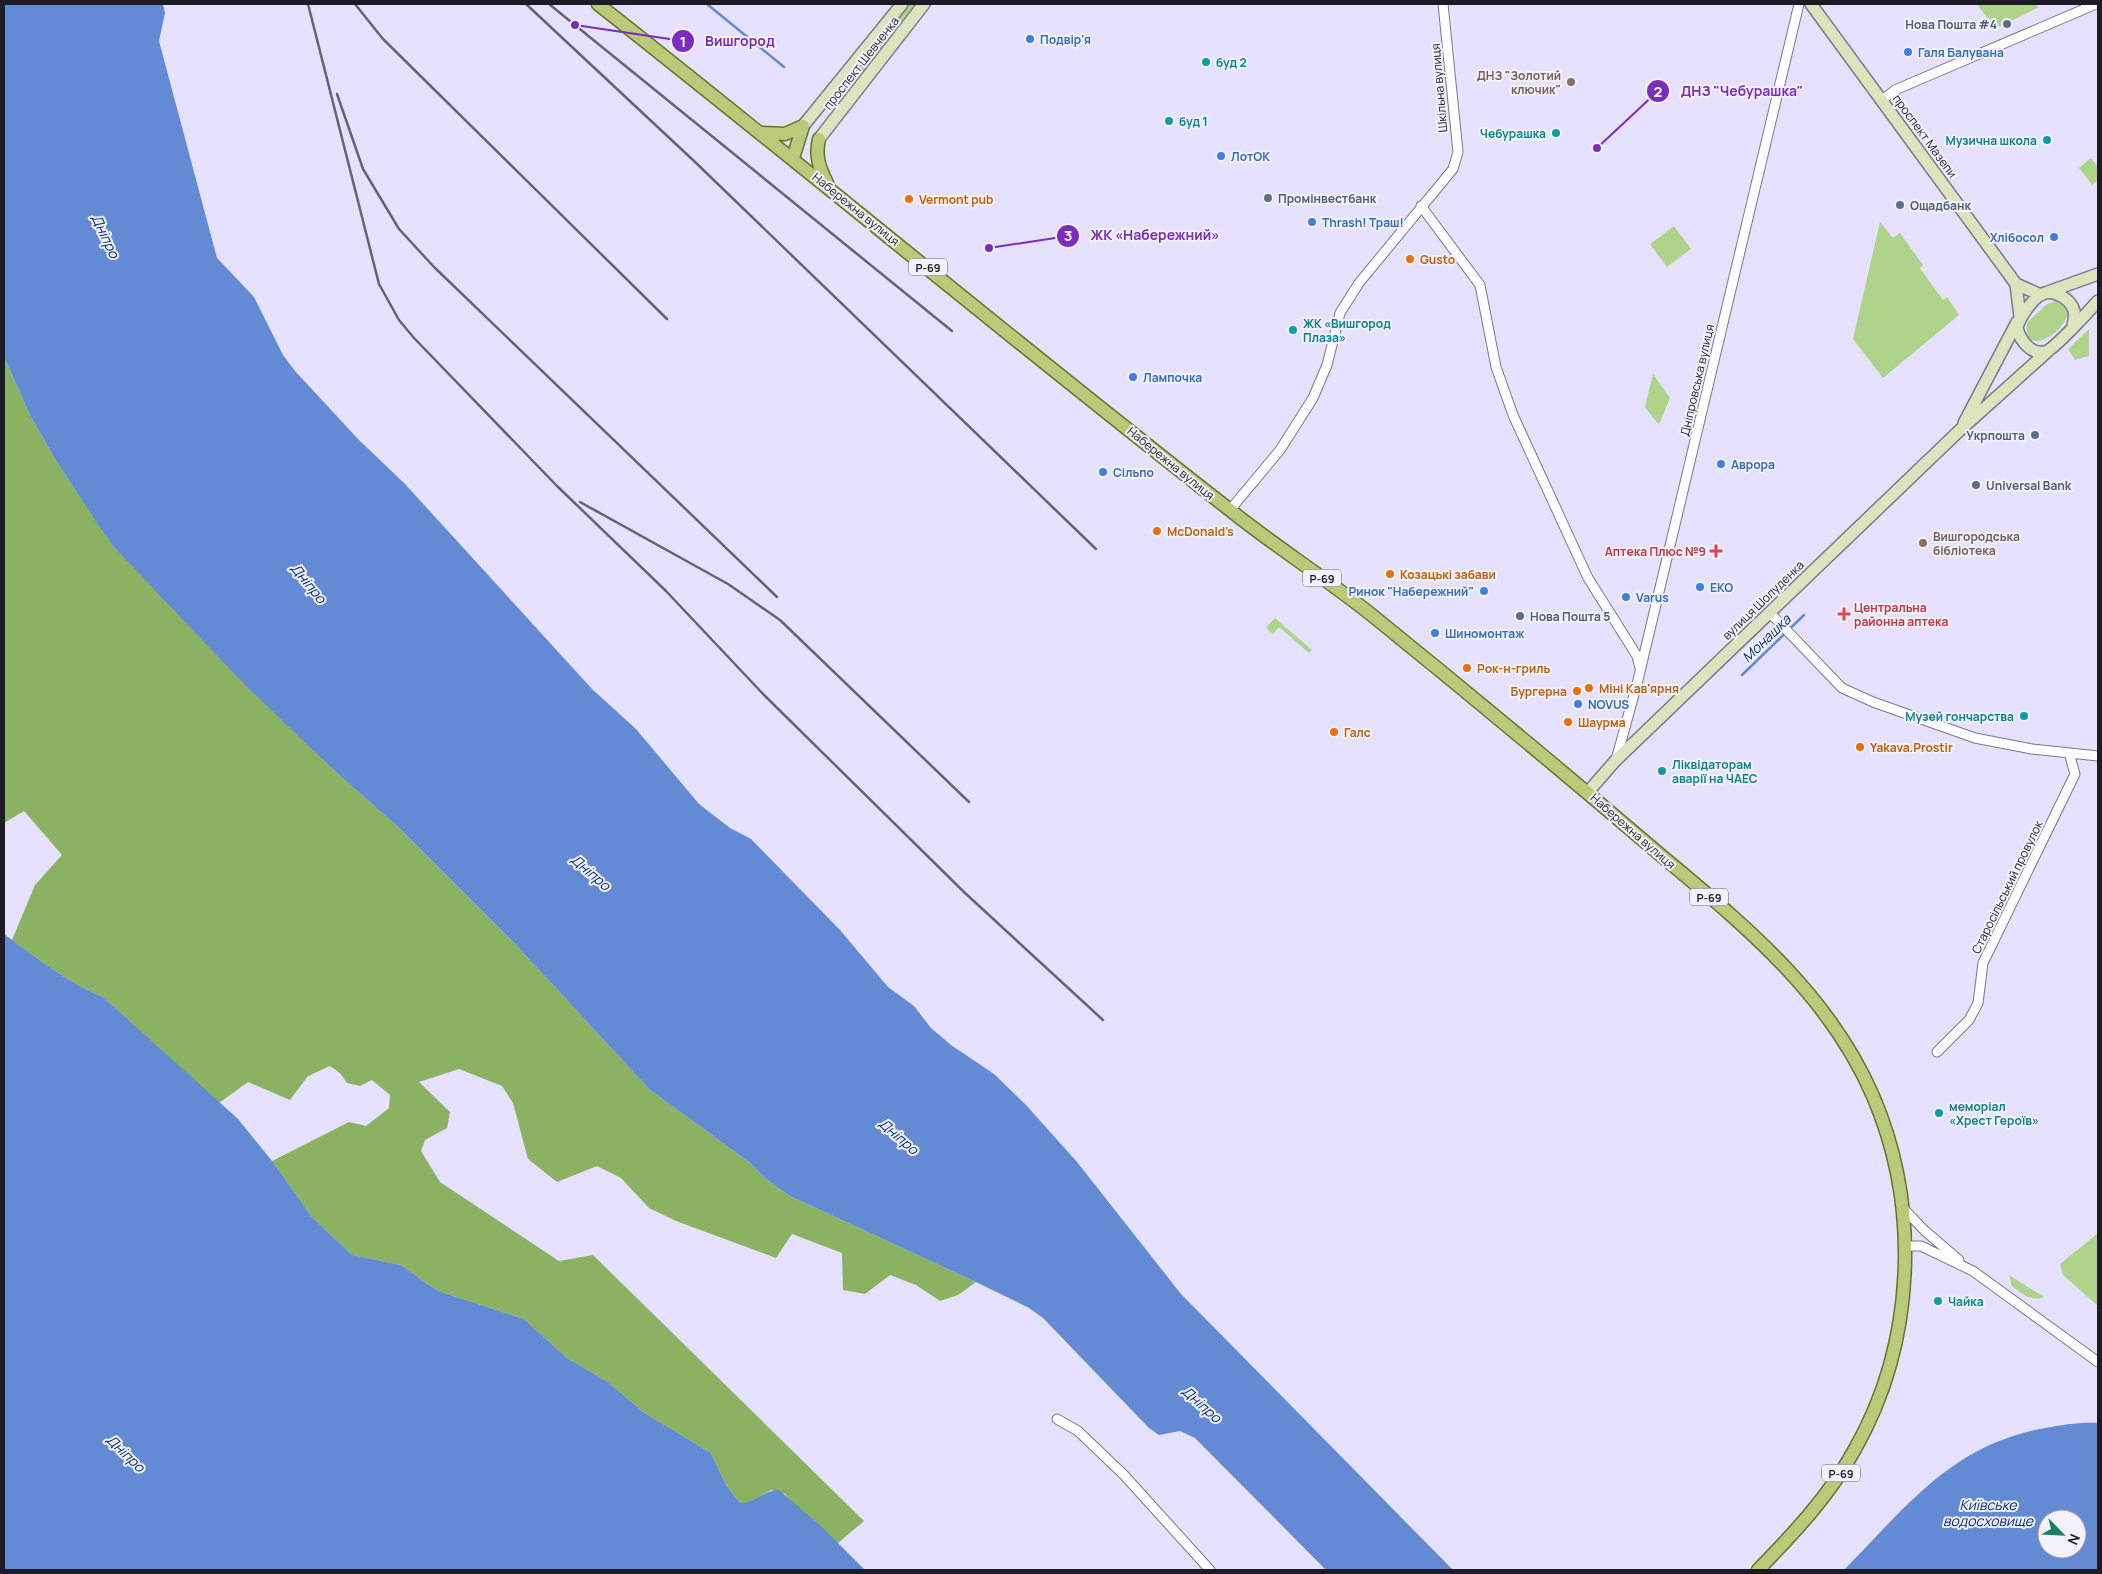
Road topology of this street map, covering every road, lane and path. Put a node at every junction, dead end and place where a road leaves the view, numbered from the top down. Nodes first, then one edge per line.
1 (598, 4) edge
2 (902, 4) edge
3 (924, 4) edge
4 (1443, 4) edge
5 (1799, 4) edge
6 (1811, 4) edge
7 (2096, 4) edge
8 (840, 81) junction
9 (854, 92) junction
10 (1882, 100) junction
11 (803, 126) junction
12 (762, 133) junction
13 (818, 139) junction
14 (793, 158) junction
15 (830, 187) junction
16 (1421, 206) junction
17 (2098, 274) edge
18 (2016, 284) junction
19 (2042, 294) junction
20 (2098, 301) edge
21 (2019, 318) junction
22 (2073, 326) junction
23 (2048, 351) junction
24 (1959, 431) junction
25 (1230, 510) junction
26 (1770, 613) junction
27 (1640, 671) junction
28 (2069, 753) junction
29 (2098, 756) edge
30 (1616, 760) junction
31 (1588, 792) junction
32 (1937, 1052) dead end
33 (1902, 1207) junction
34 (1905, 1246) junction
35 (1973, 1271) junction
36 (2098, 1362) edge
37 (1057, 1419) dead end
38 (1210, 1570) edge
39 (1758, 1570) edge

1 - 12 main road, Набережна вулиця / Р-69
2 - 8 main road, проспект Шевченка
3 - 9 main road, проспект Шевченка
4 - 16 street, Шкільна вулиця
5 - 27 street, Дніпровська вулиця
6 - 10 main road, проспект Мазепи
7 - 10 street
8 - 9 main road
8 - 11 main road, проспект Шевченка
9 - 13 main road, проспект Шевченка
10 - 18 main road, проспект Мазепи
11 - 12 main road
11 - 14 main road
12 - 14 main road, Набережна вулиця / Р-69
13 - 14 main road
13 - 15 main road
14 - 15 main road, Набережна вулиця / Р-69
15 - 25 main road, Набережна вулиця / Р-69
16 - 25 street
16 - 27 street
17 - 19 main road
18 - 19 main road
18 - 21 main road, проспект Мазепи
19 - 21 main road
19 - 22 main road
20 - 22 main road
21 - 23 main road
21 - 24 main road, вулиця Шолуденка
22 - 23 main road
23 - 24 main road, вулиця Шолуденка
24 - 26 main road, вулиця Шолуденка
25 - 31 main road, Набережна вулиця / Р-69
26 - 28 street
26 - 30 main road, вулиця Шолуденка
27 - 30 street, Дніпровська вулиця
28 - 29 street
28 - 32 street, Старосільський провулок
30 - 31 main road, вулиця Шолуденка
31 - 33 main road, Набережна вулиця / Р-69
33 - 34 main road, Набережна вулиця / Р-69
33 - 35 street
34 - 35 street
34 - 39 main road, Р-69
35 - 36 street
37 - 38 street

